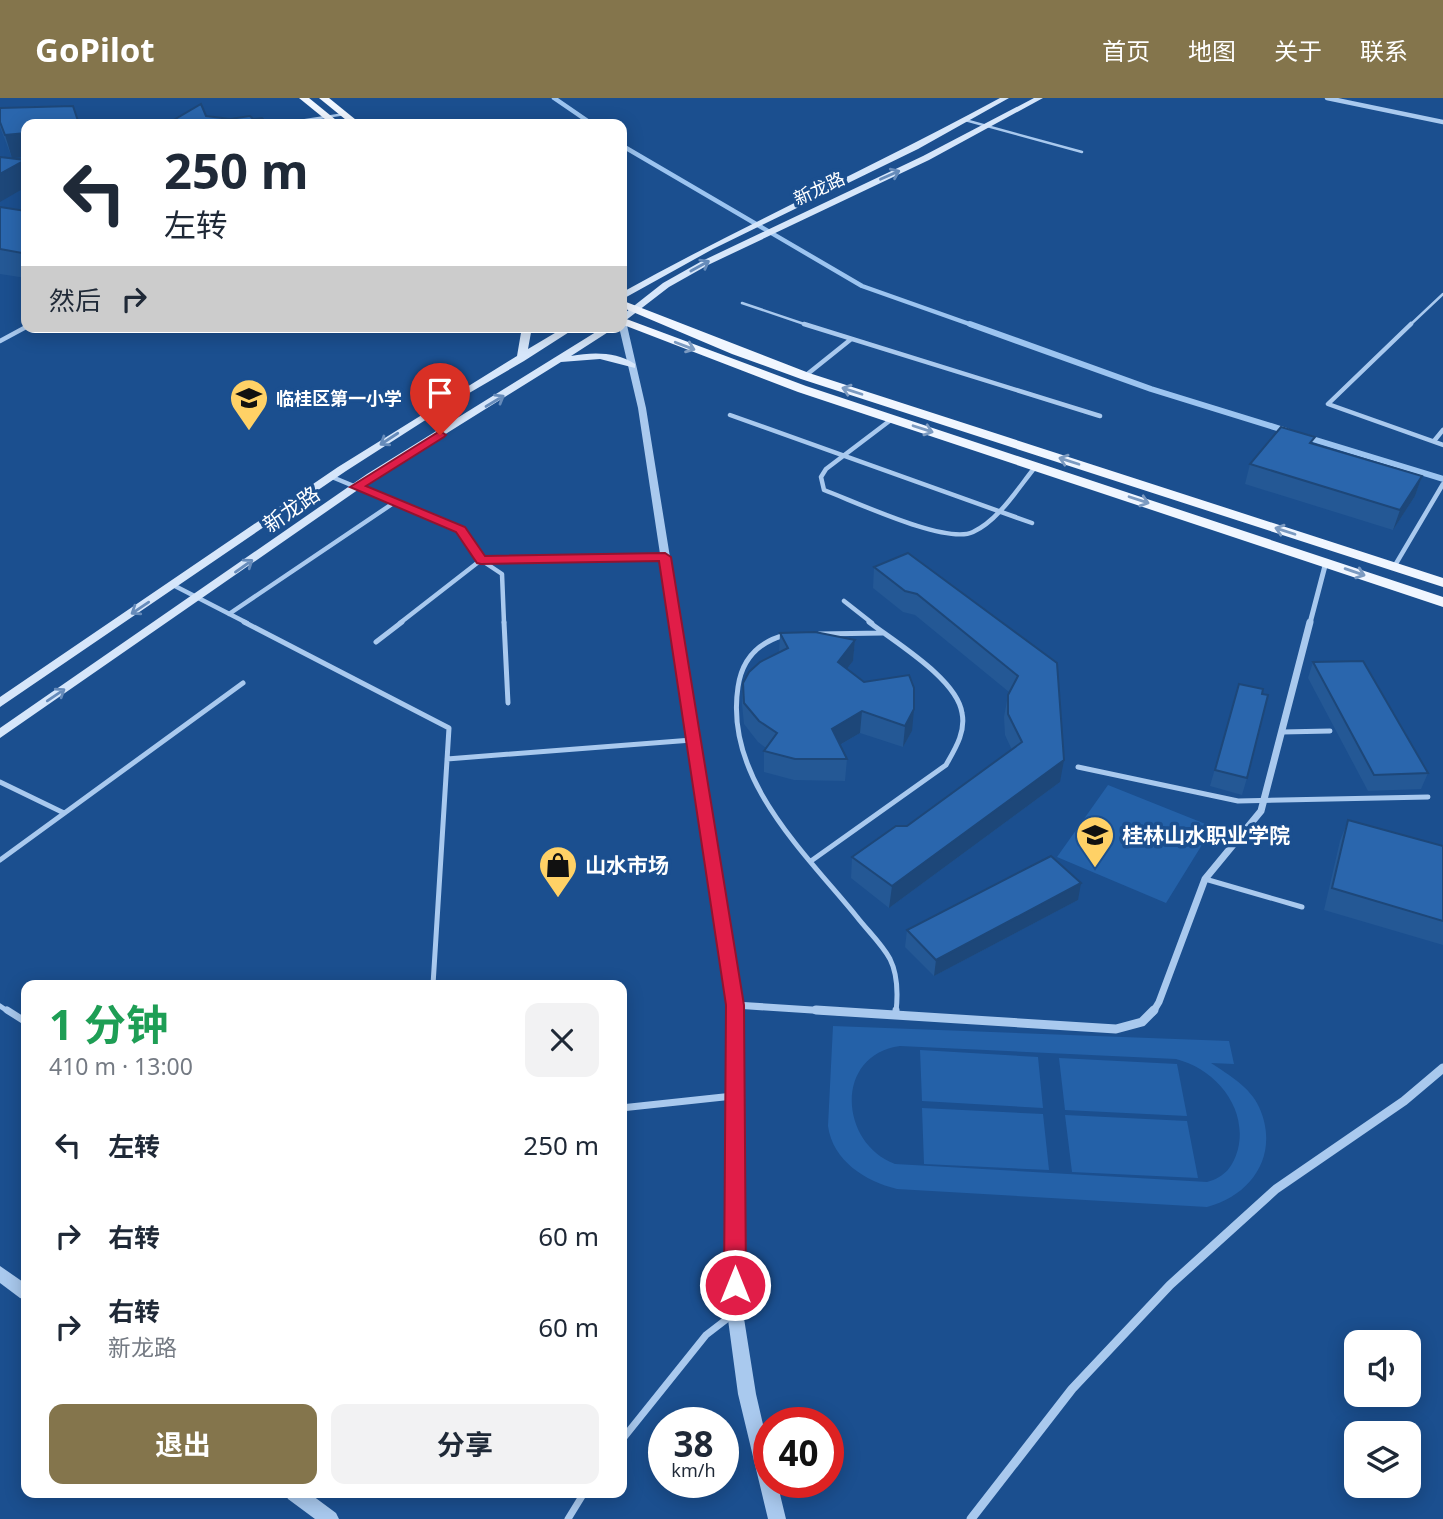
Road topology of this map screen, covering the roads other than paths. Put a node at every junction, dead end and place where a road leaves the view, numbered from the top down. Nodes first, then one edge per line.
1 (303, 98) edge
2 (323, 98) edge
3 (1005, 98) edge
4 (1039, 98) edge
5 (1326, 98) edge
6 (345, 114) junction
7 (331, 119) edge
8 (334, 119) edge
9 (350, 119) edge
10 (965, 120) junction
11 (1443, 122) edge
12 (986, 126) junction
13 (1082, 152) dead end
14 (627, 294) edge
15 (1443, 294) edge
16 (742, 303) dead end
17 (627, 306) edge
18 (627, 323) edge
19 (21, 330) edge
20 (526, 333) edge
21 (562, 333) edge
22 (602, 333) edge
23 (624, 333) edge
24 (849, 340) junction
25 (0, 341) edge
26 (521, 359) junction
27 (557, 362) junction
28 (632, 366) junction
29 (805, 376) junction
30 (730, 415) dead end
31 (1100, 416) dead end
32 (892, 419) junction
33 (1443, 430) edge
34 (1434, 440) junction
35 (1443, 445) edge
36 (844, 456) junction
37 (1036, 466) junction
38 (332, 477) junction
39 (1443, 484) edge
40 (356, 487) junction
41 (395, 502) junction
42 (997, 511) junction
43 (1032, 523) dead end
44 (665, 557) junction
45 (481, 560) junction
46 (1326, 562) junction
47 (1394, 567) junction
48 (1443, 583) edge
49 (173, 585) junction
50 (198, 598) junction
51 (844, 601) dead end
52 (1443, 602) edge
53 (229, 614) junction
54 (883, 633) junction
55 (797, 634) edge
56 (809, 634) edge
57 (376, 642) dead end
58 (243, 683) dead end
59 (0, 703) edge
60 (508, 703) dead end
61 (1330, 731) dead end
62 (1282, 732) junction
63 (0, 734) edge
64 (692, 740) junction
65 (447, 759) junction
66 (1078, 767) dead end
67 (0, 782) edge
68 (1428, 797) dead end
69 (1264, 802) junction
70 (64, 813) junction
71 (0, 860) edge
72 (811, 860) junction
73 (1205, 879) junction
74 (1302, 907) dead end
75 (433, 980) edge
76 (735, 1005) junction
77 (0, 1006) edge
78 (896, 1015) junction
79 (21, 1019) edge
80 (1443, 1068) edge
81 (734, 1096) junction
82 (627, 1107) edge
83 (3, 1281) edge
84 (21, 1290) edge
85 (735, 1312) junction
86 (627, 1434) edge
87 (303, 1498) edge
88 (581, 1498) edge
89 (330, 1519) edge
90 (568, 1519) edge
91 (777, 1519) edge
92 (971, 1519) edge

1 - 7 main road
2 - 6 main road
3 - 10 main road, 新龙路
4 - 12 main road, 新龙路
5 - 11 street
6 - 8 lane
6 - 9 main road
10 - 12 lane
10 - 14 main road, 新龙路
12 - 13 lane
17 -> 12 main road, 新龙路
15 - 34 lane
16 - 24 lane
17 - 29 main road
18 -> 32 main road
19 - 25 lane
20 - 26 main road
21 - 26 main road, 新龙路
22 - 27 main road, 新龙路
23 - 28 street
24 - 29 lane
24 - 31 lane
26 -> 38 main road, 新龙路
27 - 28 main road
40 -> 27 main road, 新龙路
28 - 44 street
47 -> 29 main road
30 - 36 lane
32 - 36 lane
32 -> 37 main road
33 - 34 lane
34 - 35 lane
36 - 42 lane
36 - 42 lane
37 - 42 lane
37 -> 46 main road
38 - 40 lane
38 - 49 main road, 新龙路
39 - 47 lane
40 - 41 lane
50 -> 40 main road, 新龙路
41 - 45 lane
41 - 53 lane
42 - 43 lane
44 - 45 lane
44 - 64 street
45 - 57 lane
45 - 60 lane
46 -> 52 main road
46 - 62 street
47 - 48 main road
49 - 50 lane
49 -> 59 main road, 新龙路
50 - 53 lane
63 -> 50 main road, 新龙路
51 - 54 lane
53 - 65 lane
54 - 56 lane
54 - 72 lane
55 - 72 lane
58 - 70 lane
61 - 62 lane
62 - 69 street
64 - 65 lane
64 - 76 street
65 - 75 lane
66 - 69 lane
67 - 70 lane
68 - 69 lane
69 - 73 street
70 - 71 lane
72 - 78 lane
73 - 74 lane
73 - 78 street
76 - 78 street
76 - 81 street
77 - 79 lane
80 - 92 street
81 - 82 lane
81 - 85 street
83 - 84 street
85 - 86 lane
85 - 91 street
87 - 89 street
88 - 90 lane

